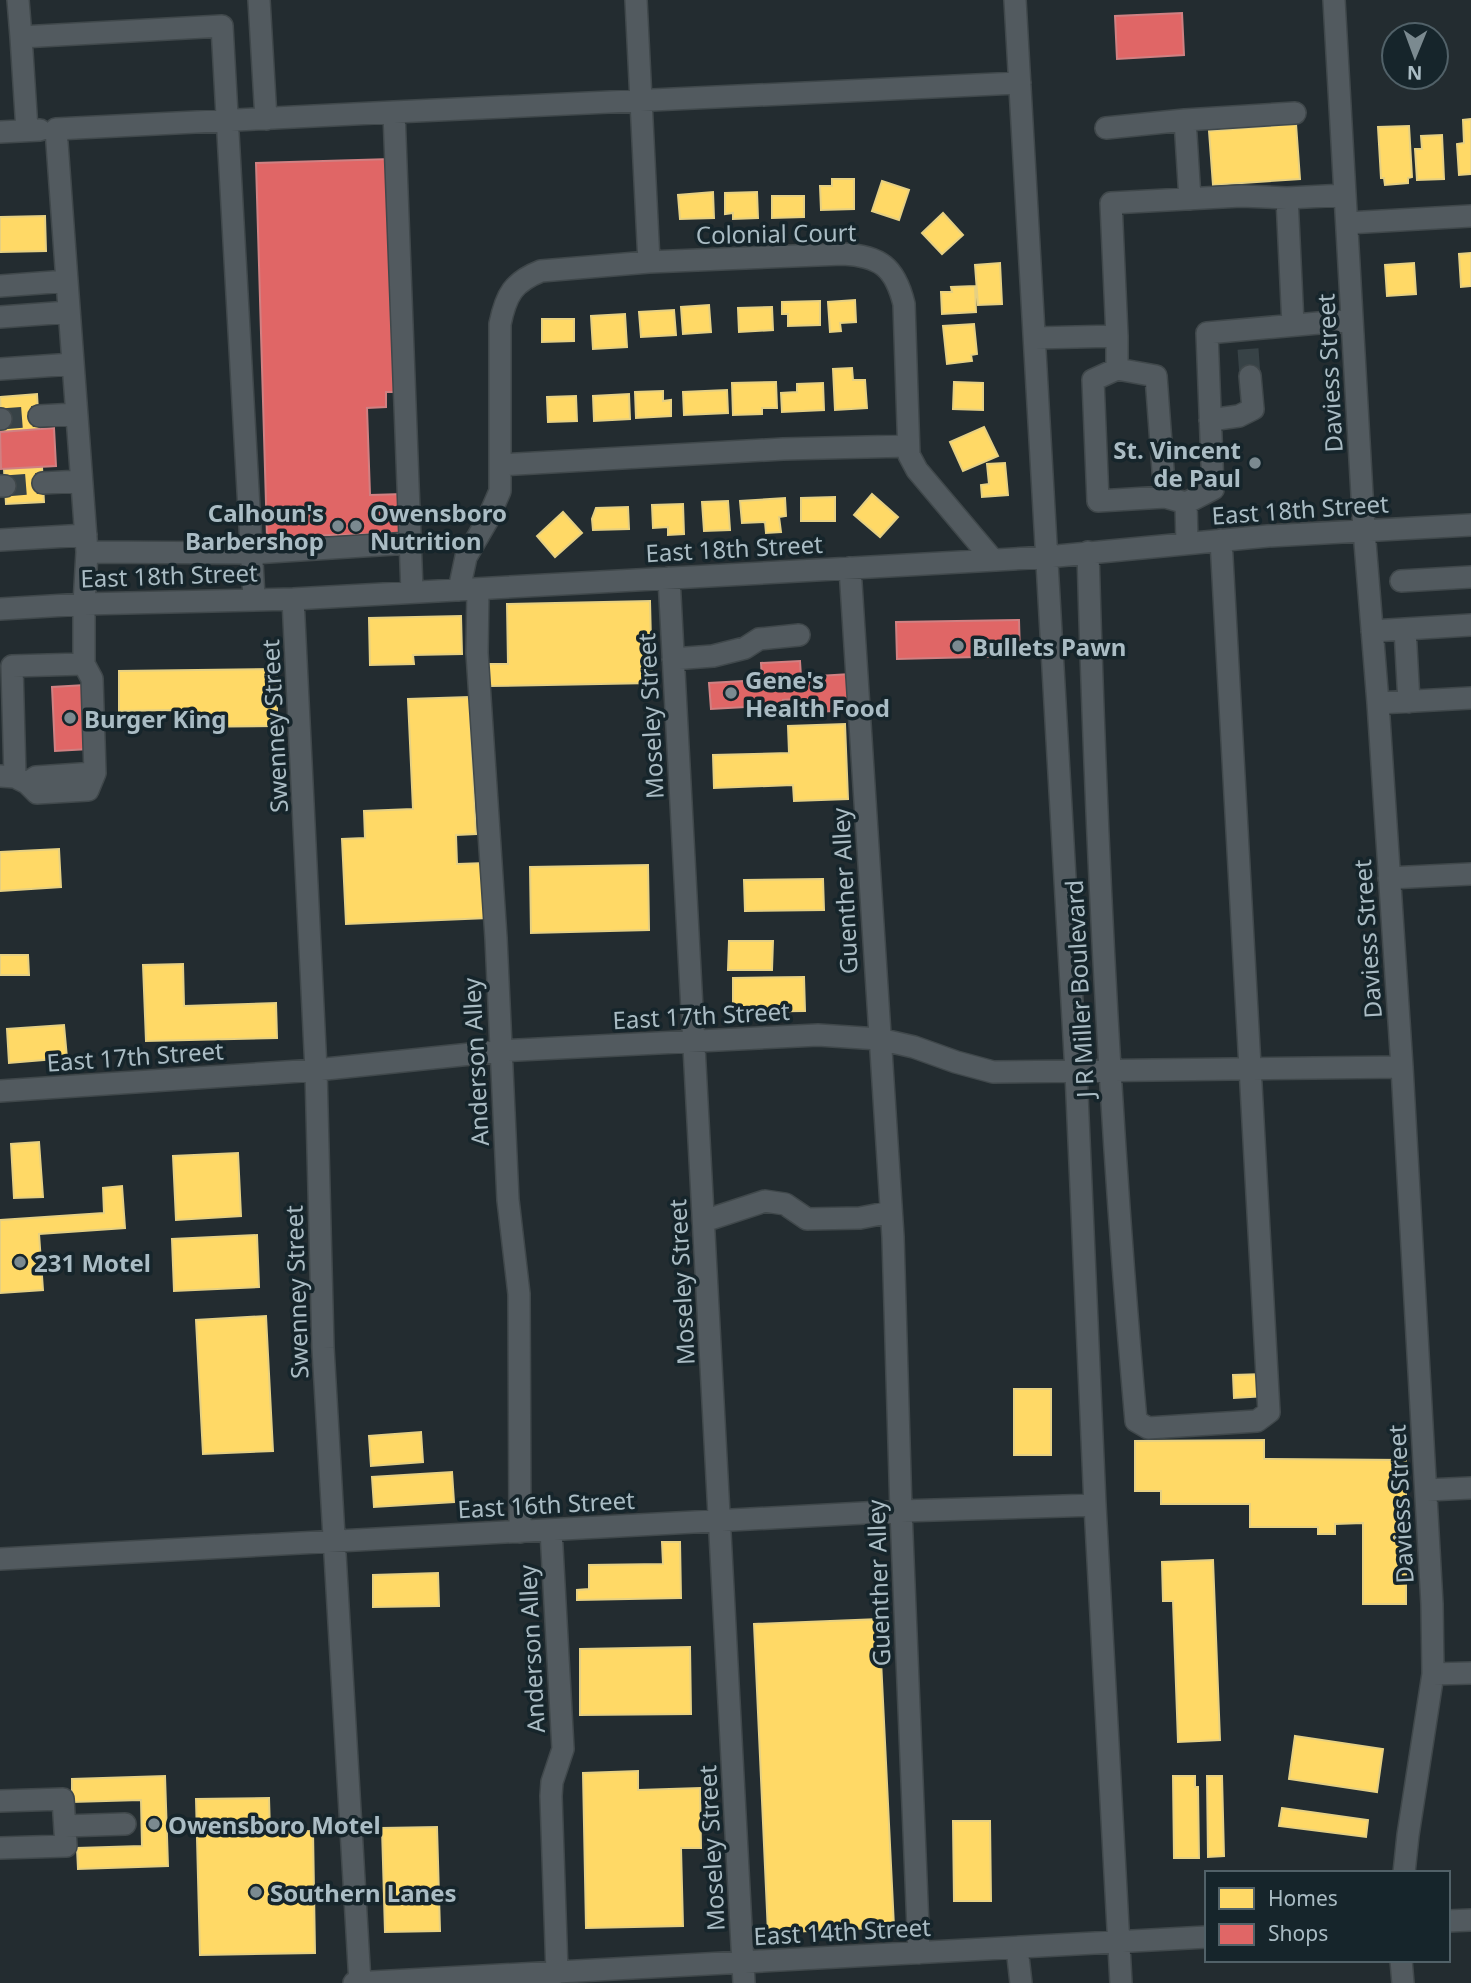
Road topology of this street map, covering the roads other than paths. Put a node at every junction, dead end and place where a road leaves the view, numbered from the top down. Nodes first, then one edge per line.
1 (18, 0) edge
2 (259, 0) edge
3 (636, 0) edge
4 (1015, 0) edge
5 (1334, 0) edge
6 (21, 37) junction
7 (1020, 83) junction
8 (641, 100) junction
9 (394, 112) junction
10 (1295, 113) dead end
11 (266, 119) junction
12 (1185, 120) junction
13 (228, 121) junction
14 (1106, 128) dead end
15 (56, 129) junction
16 (27, 130) junction
17 (0, 132) edge
18 (1345, 195) junction
19 (1287, 198) junction
20 (1190, 199) junction
21 (1471, 216) edge
22 (1347, 223) junction
23 (649, 262) junction
24 (67, 281) junction
25 (0, 286) edge
26 (69, 312) junction
27 (0, 317) edge
28 (1352, 320) junction
29 (1293, 325) junction
30 (1117, 336) junction
31 (1035, 338) junction
32 (74, 364) junction
33 (0, 369) edge
34 (1117, 369) junction
35 (1250, 376) tunnel mouth
36 (76, 414) junction
37 (39, 416) tunnel mouth
38 (1210, 420) junction
39 (908, 446) junction
40 (501, 466) junction
41 (81, 481) junction
42 (43, 483) tunnel mouth
43 (1165, 497) junction
44 (1186, 503) junction
45 (1471, 525) edge
46 (1364, 530) junction
47 (0, 540) edge
48 (1221, 540) junction
49 (410, 543) junction
50 (1187, 543) junction
51 (86, 544) junction
52 (1088, 552) junction
53 (252, 553) junction
54 (1047, 557) junction
55 (993, 560) junction
56 (850, 568) junction
57 (1471, 577) edge
58 (668, 578) junction
59 (1401, 581) dead end
60 (469, 589) junction
61 (412, 591) junction
62 (254, 598) junction
63 (293, 598) junction
64 (84, 604) junction
65 (0, 608) edge
66 (1471, 625) edge
67 (1405, 629) junction
68 (1372, 631) junction
69 (799, 635) dead end
70 (673, 659) junction
71 (84, 664) junction
72 (6, 666) edge
73 (1471, 698) edge
74 (1409, 702) junction
75 (1378, 704) junction
76 (14, 778) edge
77 (1095, 812) junction
78 (1062, 813) junction
79 (1471, 874) edge
80 (1389, 878) junction
81 (879, 1038) junction
82 (694, 1041) junction
83 (500, 1051) junction
84 (1402, 1068) junction
85 (1250, 1069) junction
86 (316, 1070) junction
87 (1110, 1071) junction
88 (1076, 1072) junction
89 (0, 1091) edge
90 (891, 1212) junction
91 (704, 1221) junction
92 (1471, 1488) edge
93 (1427, 1490) junction
94 (1095, 1505) junction
95 (901, 1511) junction
96 (720, 1520) junction
97 (551, 1530) junction
98 (520, 1532) junction
99 (335, 1541) junction
100 (0, 1559) edge
101 (1433, 1674) junction
102 (1471, 1674) edge
103 (0, 1801) edge
104 (125, 1824) dead end
105 (65, 1826) junction
106 (0, 1848) edge
107 (1404, 1871) edge
108 (1471, 1920) edge
109 (1450, 1921) edge
110 (1205, 1937) edge
111 (1119, 1942) junction
112 (1017, 1948) junction
113 (919, 1952) junction
114 (1401, 1962) edge
115 (557, 1972) junction
116 (743, 1973) edge
117 (354, 1983) edge
118 (360, 1983) edge
119 (1021, 1983) edge
120 (1121, 1983) edge
121 (1403, 1983) edge

1 - 6 street
2 - 11 street
3 - 8 street
4 - 7 street
5 - 18 street, Daviess Street
6 - 13 street
6 - 16 street
7 - 8 street
7 - 31 street
8 - 9 street
8 - 23 street
9 - 11 street
9 - 49 street
10 - 12 street
11 - 13 street
12 - 14 street
12 - 20 street
13 - 15 street
13 - 53 street
15 - 16 street
15 - 24 street
16 - 17 street
18 - 19 street
18 - 22 street, Daviess Street
19 - 20 street
19 - 29 street
20 - 30 street
21 - 22 street
22 - 28 street, Daviess Street
23 - 39 street, Colonial Court
23 - 40 street, Colonial Court
24 - 25 street
24 - 26 street
26 - 27 street
26 - 32 street
28 - 29 street
28 - 46 street, Daviess Street
29 - 38 street
30 - 31 street
30 - 34 street
31 - 54 street
32 - 33 street
32 - 36 street
34 - 43 street
34 - 43 street
35 - 38 street
36 - 37 street
36 - 41 street
38 - 44 street
39 - 40 street
39 - 55 street, Colonial Court
40 - 60 street, Colonial Court
41 - 42 street
41 - 51 street
43 - 44 street
44 - 50 street
45 - 46 street, East 18th Street
46 - 48 street, East 18th Street
46 - 68 street, Daviess Street
47 - 51 street
48 - 50 street, East 18th Street
48 - 85 street
49 - 53 street
49 - 61 street
50 - 52 street, East 18th Street
51 - 53 street
51 - 64 street
52 - 54 street, East 18th Street
52 - 77 street, J R Miller Boulevard
53 - 62 street
54 - 55 street, East 18th Street
54 - 78 street
55 - 56 street, East 18th Street
56 - 58 street, East 18th Street
56 - 81 street, Guenther Alley
57 - 59 street
58 - 60 street, East 18th Street
58 - 70 street, Moseley Street
60 - 61 street, East 18th Street
60 - 83 street, Anderson Alley
61 - 63 street, East 18th Street
62 - 63 street, East 18th Street
62 - 64 street, East 18th Street
63 - 86 street, Swenney Street
64 - 65 street, East 18th Street
64 - 71 street
66 - 67 street
67 - 68 street
67 - 74 street
68 - 75 street, Daviess Street
69 - 70 street
70 - 82 street, Moseley Street
71 - 72 street
71 - 76 street
72 - 76 street
73 - 74 street
74 - 75 street
75 - 80 street, Daviess Street
77 - 78 street
77 - 87 street, J R Miller Boulevard
78 - 88 street
79 - 80 street
80 - 84 street, Daviess Street
81 - 82 street, East 17th Street
81 - 88 street, East 17th Street
81 - 90 street, Guenther Alley
82 - 83 street, East 17th Street
82 - 91 street, Moseley Street
83 - 86 street, East 17th Street
83 - 98 street, Anderson Alley
84 - 85 street, East 17th Street
84 - 93 street, Daviess Street
85 - 87 street, East 17th Street
85 - 87 street, J R Miller Boulevard
86 - 89 street, East 17th Street
86 - 99 street, Swenney Street
87 - 88 street, East 17th Street
88 - 94 street
90 - 91 street
90 - 95 street, Guenther Alley
91 - 96 street, Moseley Street
92 - 93 street
93 - 101 street, Daviess Street
94 - 95 street, East 16th Street
94 - 111 street
95 - 96 street, East 16th Street
95 - 113 street, Guenther Alley
96 - 97 street, East 16th Street
96 - 116 street, Moseley Street
97 - 98 street, East 16th Street
97 - 115 street, Anderson Alley
98 - 99 street, East 16th Street
99 - 100 street, East 16th Street
99 - 118 street, Swenney Street
101 - 102 street
101 - 107 street, Daviess Street
103 - 105 street
104 - 105 street
105 - 106 street
108 - 109 street
110 - 111 street, East 14th Street
111 - 112 street, East 14th Street
111 - 120 street
112 - 113 street, East 14th Street
112 - 119 street
113 - 116 street, East 14th Street
114 - 121 street
115 - 116 street, East 14th Street
115 - 118 street, East 14th Street
117 - 118 street, East 14th Street

